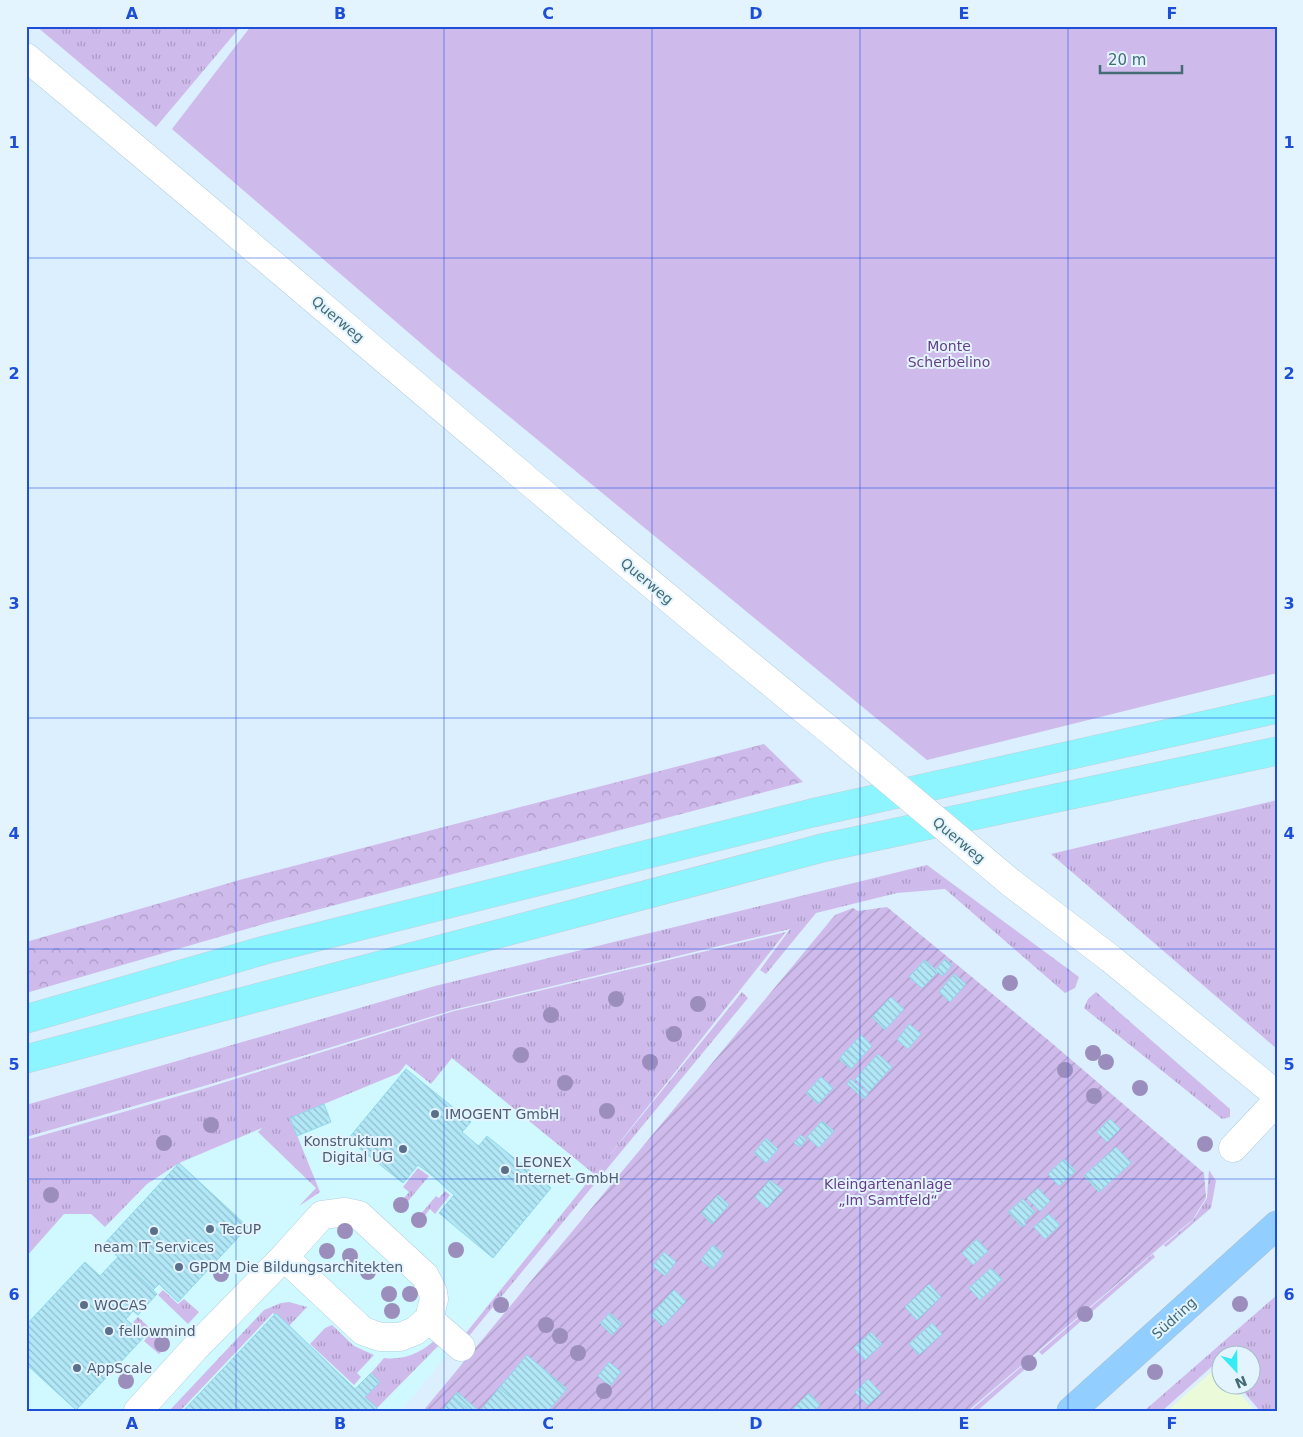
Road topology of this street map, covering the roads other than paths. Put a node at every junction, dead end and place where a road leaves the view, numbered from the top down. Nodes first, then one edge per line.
1 (26, 57) edge
2 (1277, 709) edge
3 (1277, 752) edge
4 (26, 1019) edge
5 (26, 1059) edge
6 (1277, 1095) edge
7 (1277, 1101) edge
8 (1233, 1148) dead end
9 (1277, 1225) edge
10 (284, 1257) junction
11 (429, 1320) junction
12 (460, 1347) dead end
13 (138, 1411) edge
14 (1071, 1411) edge

1 - 6 street, Querweg, bridge
2 - 4 highway
3 - 5 highway
7 - 8 street
9 - 14 main road, Südring
10 - 11 street
10 - 11 street
10 - 13 street
11 - 12 street

